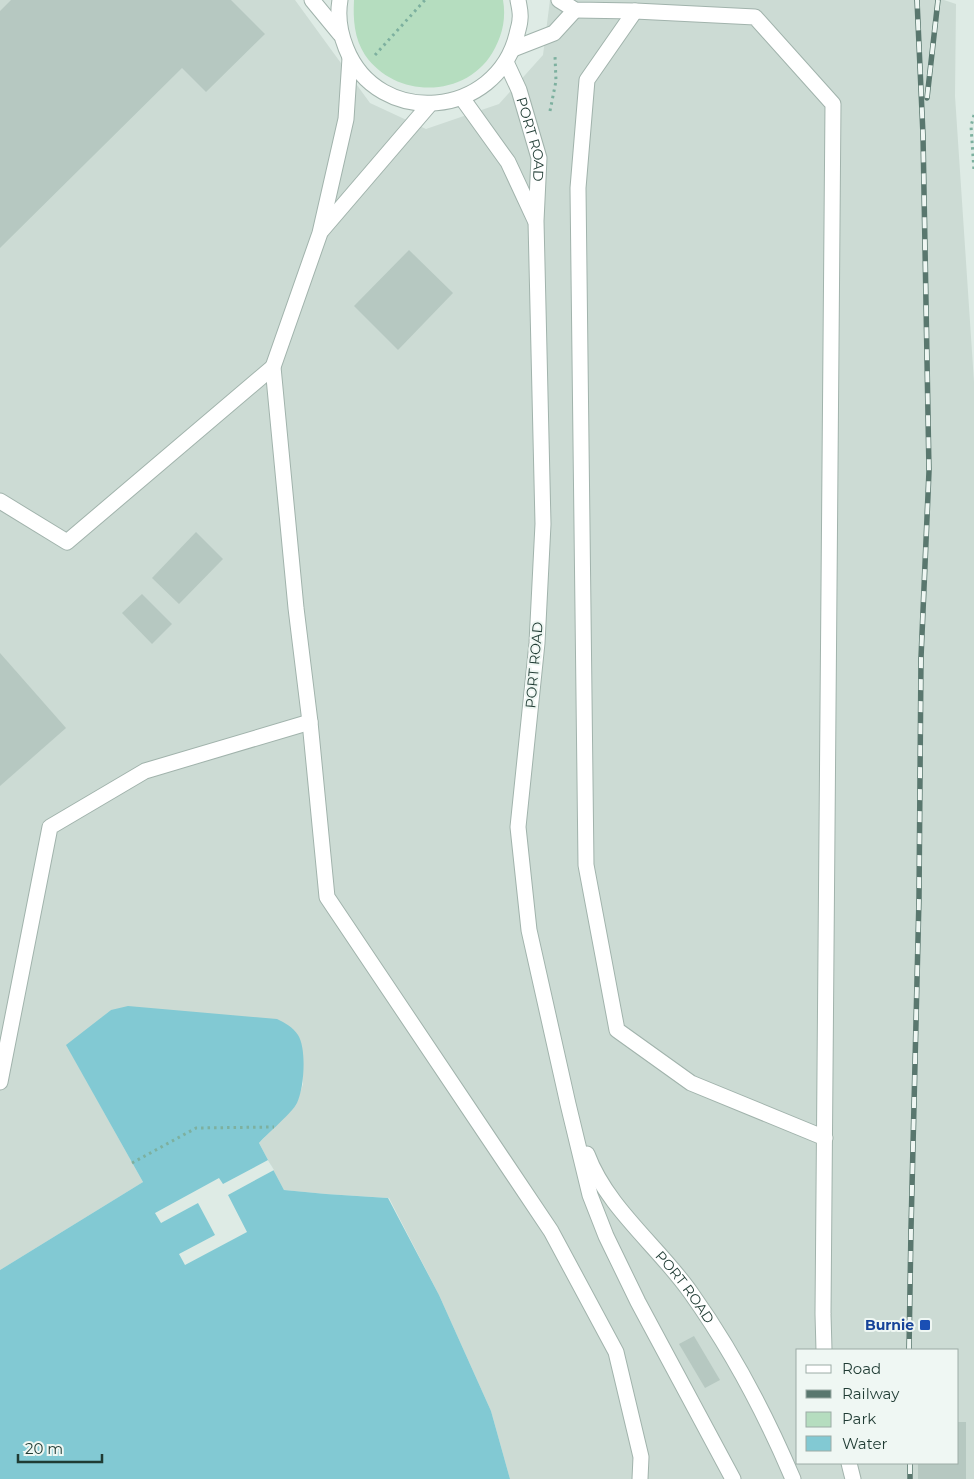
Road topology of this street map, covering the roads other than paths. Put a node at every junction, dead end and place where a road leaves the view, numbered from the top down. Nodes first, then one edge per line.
1 (312, 0) edge
2 (340, 0) edge
3 (518, 0) edge
4 (559, 0) edge
5 (574, 10) junction
6 (635, 11) junction
7 (340, 34) junction
8 (510, 56) junction
9 (350, 58) junction
10 (462, 98) junction
11 (430, 104) junction
12 (536, 221) junction
13 (320, 233) junction
14 (273, 367) junction
15 (0, 501) edge
16 (310, 722) junction
17 (0, 1082) edge
18 (568, 1104) junction
19 (826, 1138) junction
20 (824, 1349) edge
21 (848, 1464) edge
22 (640, 1479) edge
23 (734, 1479) edge
24 (793, 1479) edge
25 (853, 1479) edge

1 - 7 lane
2 - 7 lane
3 - 8 lane
4 - 5 lane
5 - 6 lane
5 - 8 lane
6 - 19 lane
6 - 19 lane
7 - 9 lane
8 - 10 lane
8 - 12 lane, PORT ROAD
9 - 11 lane
9 - 13 lane
10 - 11 lane
10 - 12 lane, PORT ROAD
11 - 13 lane
12 - 18 lane, PORT ROAD
13 - 14 lane
14 - 15 lane
14 - 16 lane
16 - 17 lane
16 - 22 lane
18 - 23 lane, PORT ROAD
18 - 24 lane, PORT ROAD
19 - 20 lane
21 - 25 lane

